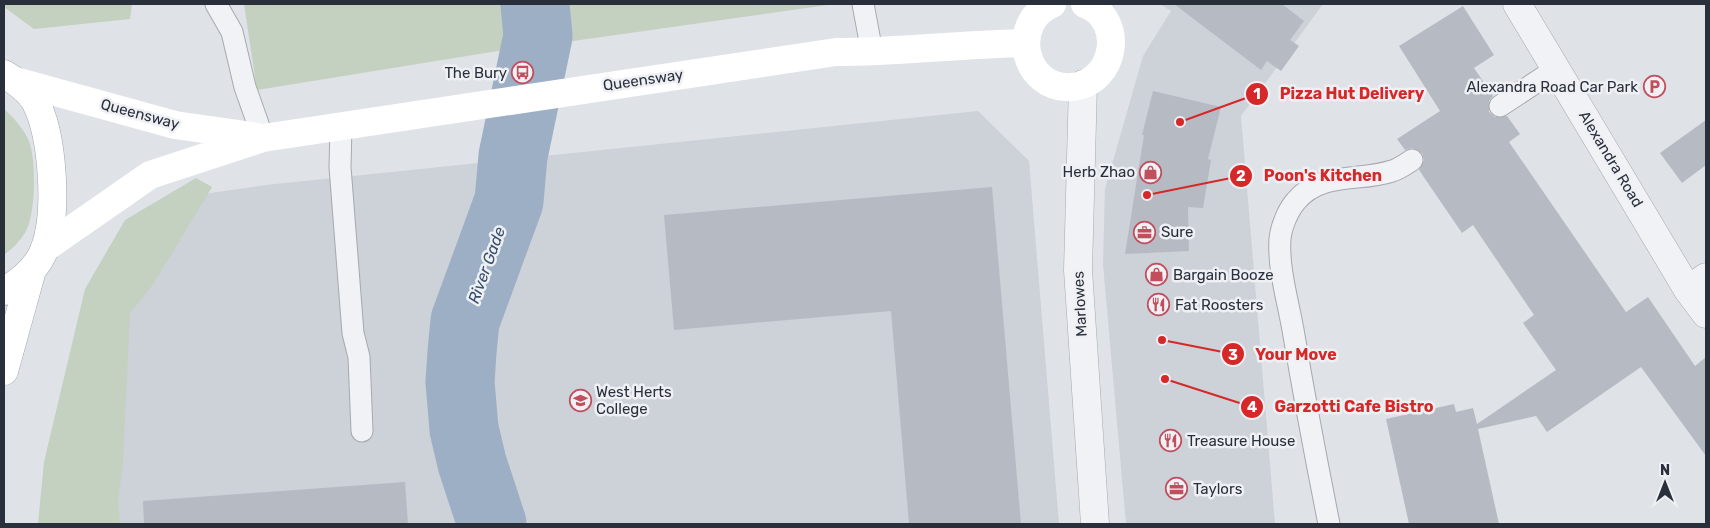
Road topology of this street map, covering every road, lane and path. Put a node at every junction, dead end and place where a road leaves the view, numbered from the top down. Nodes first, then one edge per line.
1 (216, 4) edge
2 (863, 4) edge
3 (1052, 4) edge
4 (1518, 4) edge
5 (1102, 9) edge
6 (1025, 43) junction
7 (872, 52) junction
8 (1556, 69) junction
9 (11, 78) edge
10 (1083, 84) junction
11 (1500, 106) dead end
12 (341, 126) junction
13 (263, 138) junction
14 (1412, 160) dead end
15 (39, 259) junction
16 (1697, 284) edge
17 (4, 291) edge
18 (1706, 314) edge
19 (4, 371) edge
20 (362, 431) dead end
21 (1095, 524) edge
22 (1330, 524) edge

1 - 13 lane
2 - 7 lane
3 - 6 main road
4 - 8 street, Alexandra Road
5 - 10 main road
6 - 7 main road, Queensway
6 - 10 main road
7 - 12 main road, Queensway
8 - 11 lane
8 - 16 street, Alexandra Road
9 - 13 main road, Queensway
9 - 15 main road
10 - 21 street, Marlowes
12 - 13 main road, Queensway
12 - 20 lane
13 - 15 main road, Queensway
14 - 22 lane
15 - 17 main road, Queensway
15 - 19 main road
16 - 18 street, Alexandra Road

